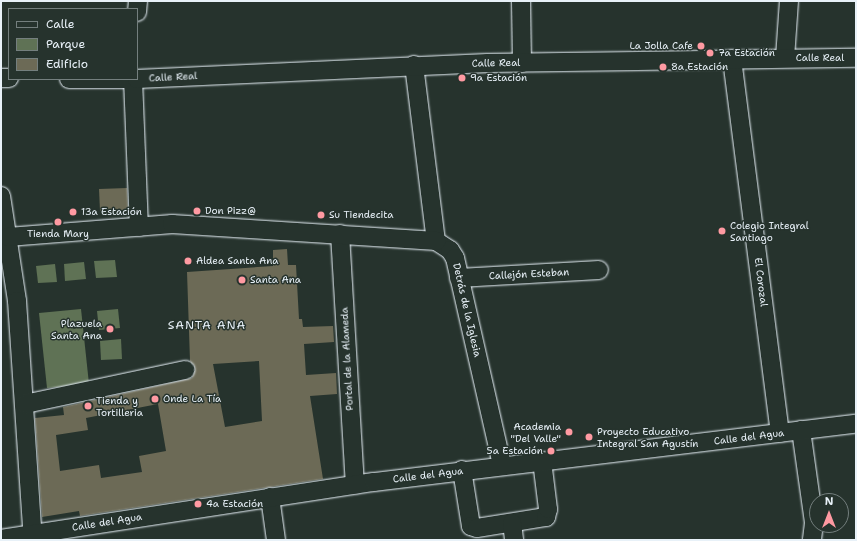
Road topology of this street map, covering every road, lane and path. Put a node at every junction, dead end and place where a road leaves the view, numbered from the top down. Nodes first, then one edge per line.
1 (521, 1) edge
2 (789, 1) edge
3 (785, 58) junction
4 (856, 58) edge
5 (732, 59) junction
6 (522, 62) junction
7 (414, 66) junction
8 (138, 79) edge
9 (132, 80) edge
10 (1, 196) edge
11 (139, 227) junction
12 (340, 234) junction
13 (8, 237) junction
14 (436, 241) junction
15 (599, 270) dead end
16 (459, 278) junction
17 (185, 370) dead end
18 (25, 404) junction
19 (856, 424) edge
20 (801, 430) junction
21 (780, 433) junction
22 (542, 461) junction
23 (502, 465) junction
24 (462, 470) junction
25 (355, 485) junction
26 (270, 497) junction
27 (513, 531) edge
28 (33, 536) edge
29 (1, 539) edge
30 (276, 540) edge
31 (812, 540) edge

1 - 6 street
2 - 3 street
3 - 4 street, Calle Real
3 - 5 street, Calle Real
5 - 6 street, Calle Real
5 - 21 street, El Corozal
6 - 7 street, Calle Real
7 - 8 street, Calle Real
7 - 14 street
9 - 11 street
10 - 13 street
11 - 12 street
11 - 13 street
12 - 14 street
12 - 25 street, Portal de la Alameda
13 - 18 street
14 - 16 street, Detrás de la Iglesia
15 - 16 street, Callejón Esteban
16 - 23 street, Detrás de la Iglesia
17 - 18 street
18 - 28 street
19 - 20 street, Calle del Agua
20 - 21 street, Calle del Agua
20 - 31 street
21 - 22 street, Calle del Agua
22 - 23 street, Calle del Agua
22 - 27 street
23 - 24 street, Calle del Agua
24 - 25 street, Calle del Agua
24 - 27 street
25 - 26 street, Calle del Agua
26 - 28 street, Calle del Agua
26 - 30 street
28 - 29 street, Calle del Agua

